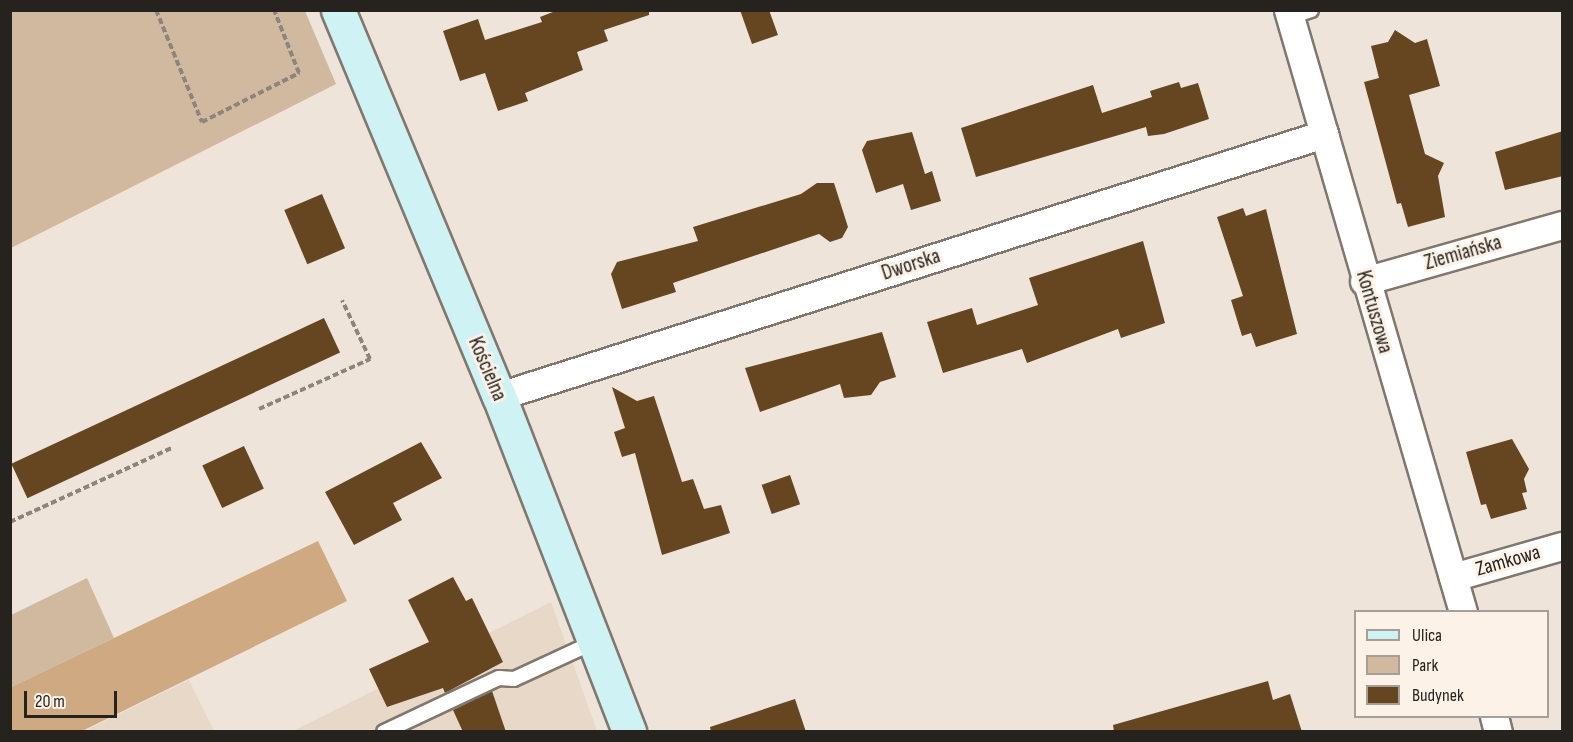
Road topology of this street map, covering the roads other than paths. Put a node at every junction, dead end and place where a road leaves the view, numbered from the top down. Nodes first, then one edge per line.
1 (338, 10) edge
2 (1296, 13) edge
3 (1323, 134) junction
4 (1563, 225) edge
5 (1364, 281) junction
6 (499, 396) junction
7 (1563, 546) edge
8 (1453, 577) junction
9 (1462, 610) edge
10 (594, 642) junction
11 (384, 732) edge
12 (628, 732) edge

1 - 6 street, Kościelna
2 - 3 street, Kontuszowa
3 - 5 street, Kontuszowa
3 - 6 street, Dworska
4 - 5 street, Ziemiańska
5 - 8 street, Kontuszowa
6 - 10 street, Kościelna
7 - 8 street, Zamkowa
8 - 9 street, Kontuszowa
10 - 11 lane
10 - 12 street, Kościelna

